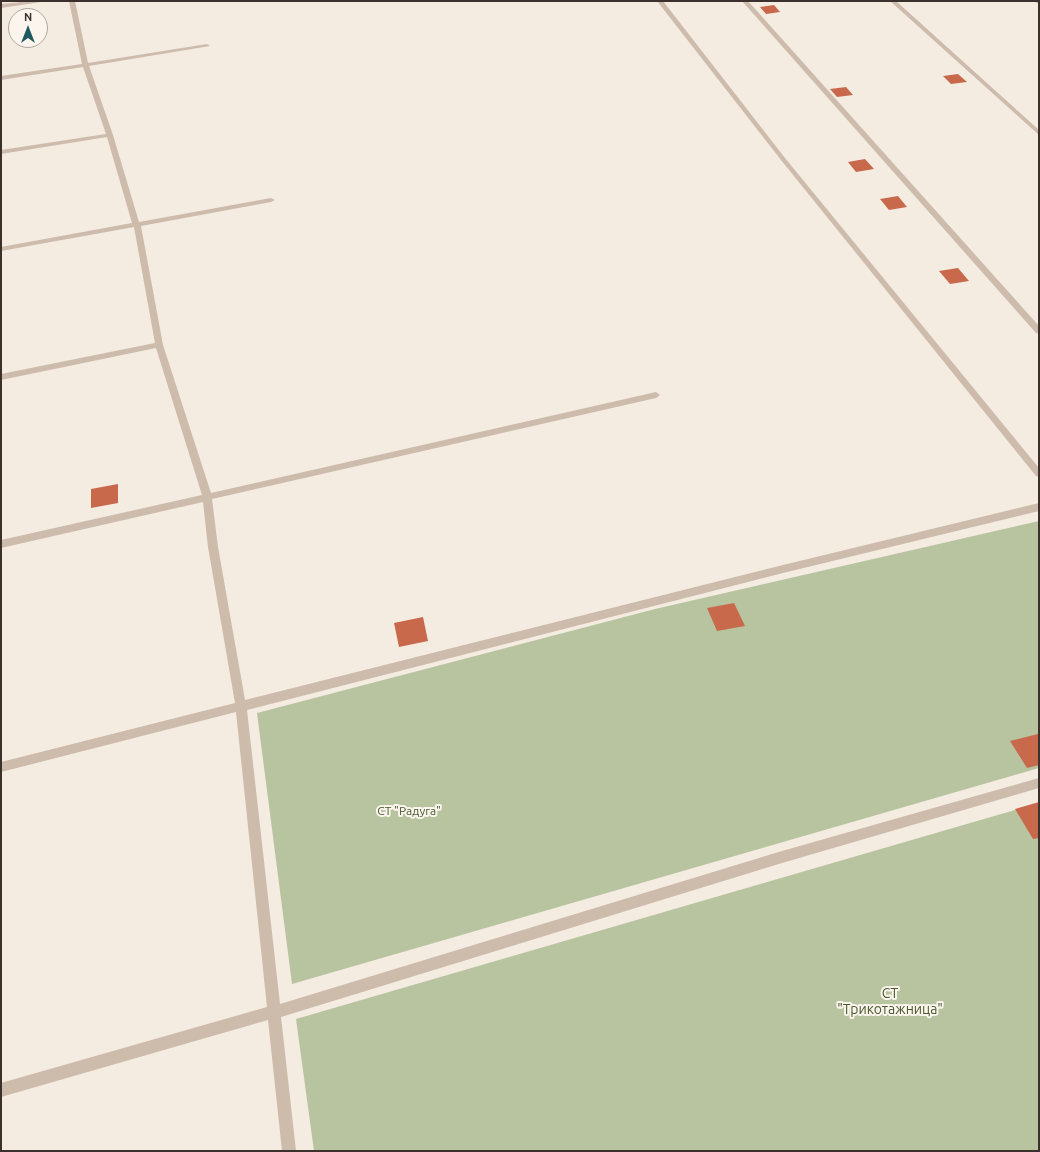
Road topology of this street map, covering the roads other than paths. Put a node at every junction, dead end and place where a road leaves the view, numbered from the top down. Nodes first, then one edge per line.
1 (45, 1) edge
2 (72, 1) edge
3 (660, 1) edge
4 (745, 1) edge
5 (893, 1) edge
6 (1, 6) edge
7 (207, 46) dead end
8 (85, 66) junction
9 (1, 78) edge
10 (1039, 133) edge
11 (110, 135) junction
12 (1, 152) edge
13 (271, 200) dead end
14 (137, 226) junction
15 (1, 249) edge
16 (1039, 331) edge
17 (159, 346) junction
18 (1, 377) edge
19 (656, 395) dead end
20 (1039, 474) edge
21 (207, 496) junction
22 (1039, 507) edge
23 (1, 544) edge
24 (241, 706) junction
25 (1, 767) edge
26 (1039, 782) edge
27 (274, 1012) junction
28 (1, 1090) edge
29 (289, 1151) edge

1 - 6 lane
2 - 8 lane
3 - 20 lane
4 - 16 lane
5 - 10 lane
7 - 8 lane
8 - 9 lane
8 - 11 lane
11 - 12 lane
11 - 14 lane
13 - 14 lane
14 - 15 lane
14 - 17 lane
17 - 18 lane
17 - 21 lane
19 - 21 lane
21 - 23 lane
21 - 24 lane
22 - 24 lane
24 - 25 lane
24 - 27 lane
26 - 27 lane
27 - 28 lane
27 - 29 lane

